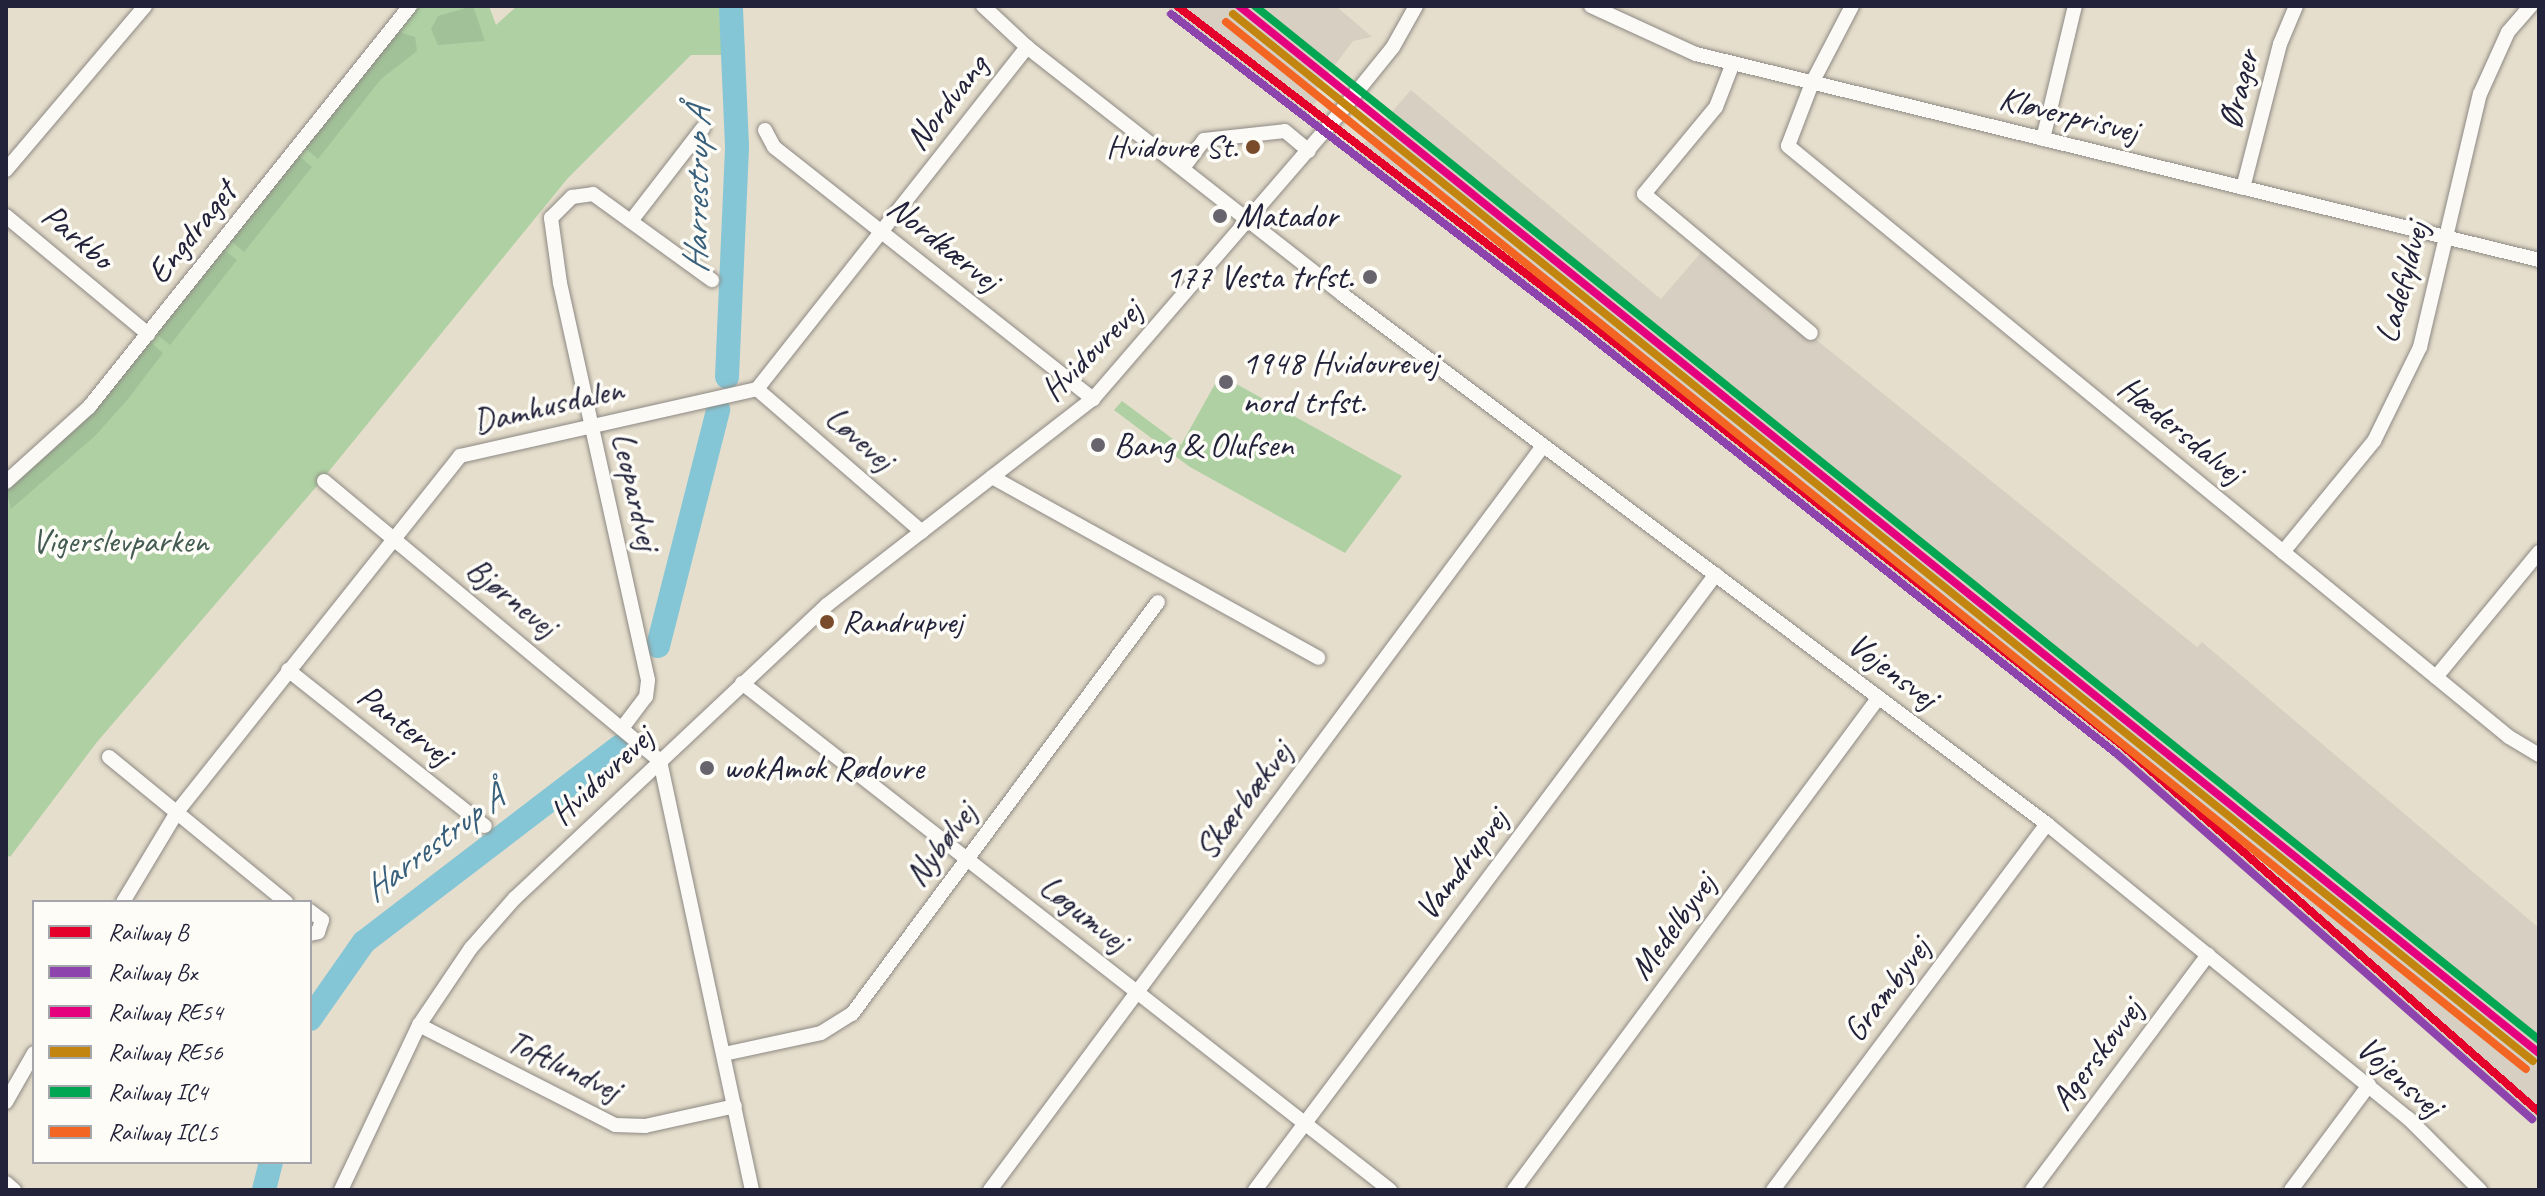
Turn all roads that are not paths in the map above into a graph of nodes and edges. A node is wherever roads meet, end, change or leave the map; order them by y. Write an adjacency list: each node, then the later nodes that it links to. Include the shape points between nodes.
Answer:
1 (145, 6): 20 (street)
2 (410, 6): 30 (street, Engdraget)
3 (983, 6): 12 (street, Vojensvej)
4 (1416, 6): 11 (street, Hvidovrevej)
5 (1427, 6): 11 (street, Hvidovrevej)
6 (1591, 6): 13 (street, Kløverprisvej, via 1677,47)
7 (1852, 6): 14 (street)
8 (2075, 6): 17 (street)
9 (2296, 6): 21 (street, Ørager, via 2280,44)
10 (2531, 6): 26 (street, Ladefyldvej, via 2508,32 2480,94)
11 (1404, 30): 18 (street, Hvidovrevej)
12 (1027, 47): 19 (street, Vojensvej); 25 (street, Nordvang)
13 (1733, 63): 14 (street, Kløverprisvej); 29 (street, via 1716,107 1644,194)
14 (1812, 83): 17 (street, Kløverprisvej); 40 (street, Hædersdalvej, via 1788,146)
15 (703, 128): 23 (street)
16 (765, 130): 25 (street, Nordkærvej, via 774,147)
17 (2043, 139): 21 (street, Kløverprisvej)
18 (1309, 151): 19 (street, via 1285,131 1204,140); 24 (street, Hvidovrevej)
19 (1183, 168): 24 (street, Vojensvej)
20 (6, 170)
21 (2243, 188): 26 (street, Kløverprisvej)
22 (6, 216): 30 (street, Parkbo)
23 (631, 221): 28 (street, Leopardvej); 33 (street, Leopardvej, via 587,192 565,201 551,218)
24 (1250, 221): 32 (street, Hvidovrevej); 34 (street, Vojensvej)
25 (882, 232): 31 (street); 32 (street, Nordkærvej)
26 (2444, 236): 27 (street, Kløverprisvej); 40 (street, Ladefyldvej, via 2420,347 2374,441)
27 (2539, 260)
28 (712, 280)
29 (1811, 333)
30 (148, 334): 37 (street, Engdraget, via 89,407)
31 (757, 389): 33 (street, Damhusdalen); 38 (street, Løvevej)
32 (1093, 399): 35 (street, Hvidovrevej)
33 (591, 427): 39 (street, Damhusdalen, via 460,456); 49 (street, Leopardvej, via 649,688)
34 (1543, 446): 42 (street, Vojensvej); 62 (street, Skærbækvej)
35 (992, 477): 38 (street, Hvidovrevej); 44 (street)
36 (324, 481): 39 (street, Bjørnevej)
37 (6, 482)
38 (922, 532): 47 (street, Hvidovrevej, via 827,605)
39 (393, 539): 45 (street, Damhusdalen); 49 (street, Bjørnevej)
40 (2283, 552): 46 (street, Hædersdalvej)
41 (2539, 552): 46 (street)
42 (1716, 574): 48 (street, Vojensvej); 69 (street, Vamdrupvej)
43 (1158, 602): 56 (street, Nybølvej)
44 (1318, 658)
45 (288, 670): 53 (street, Damhusdalen); 55 (street, Pantervej)
46 (2436, 677): 50 (street, Hædersdalvej)
47 (742, 683): 52 (street, Hvidovrevej); 56 (street, Løgumvej)
48 (1879, 697): 54 (street, Vojensvej); 77 (street, Medelbyvej)
49 (623, 727): 52 (street, Bjørnevej)
50 (2539, 755)
51 (109, 757): 53 (street)
52 (660, 761): 63 (street, Hvidovrevej, via 515,898 471,948); 64 (street)
53 (177, 812): 57 (street, Damhusdalen); 58 (street)
54 (2047, 824): 61 (street, Vojensvej); 78 (street, Grambyvej)
55 (485, 826)
56 (966, 860): 62 (street, Løgumvej); 64 (street, Nybølvej, via 836,1028)
57 (124, 900)
58 (284, 900)
59 (312, 912): 60 (street, via 322,920)
60 (312, 934)
61 (2208, 955): 66 (street, Vojensvej); 79 (street, Agerskovvej)
62 (1138, 992): 69 (street, Løgumvej); 74 (street, Skærbækvej)
63 (419, 1025): 68 (street, Toftlundvej, via 615,1125 645,1126); 72 (street, Hvidovrevej)
64 (724, 1054): 68 (street)
65 (32, 1056): 67 (street)
66 (2369, 1085): 80 (street); 81 (street, Vojensvej)
67 (6, 1102)
68 (735, 1106): 73 (street)
69 (1305, 1123): 75 (street, Vamdrupvej); 76 (street, Løgumvej)
70 (6, 1183): 71 (street)
71 (14, 1190)
72 (341, 1190)
73 (752, 1190)
74 (990, 1190)
75 (1255, 1190)
76 (1390, 1190)
77 (1514, 1190)
78 (1773, 1190)
79 (2032, 1190)
80 (2291, 1190)
81 (2480, 1190)

